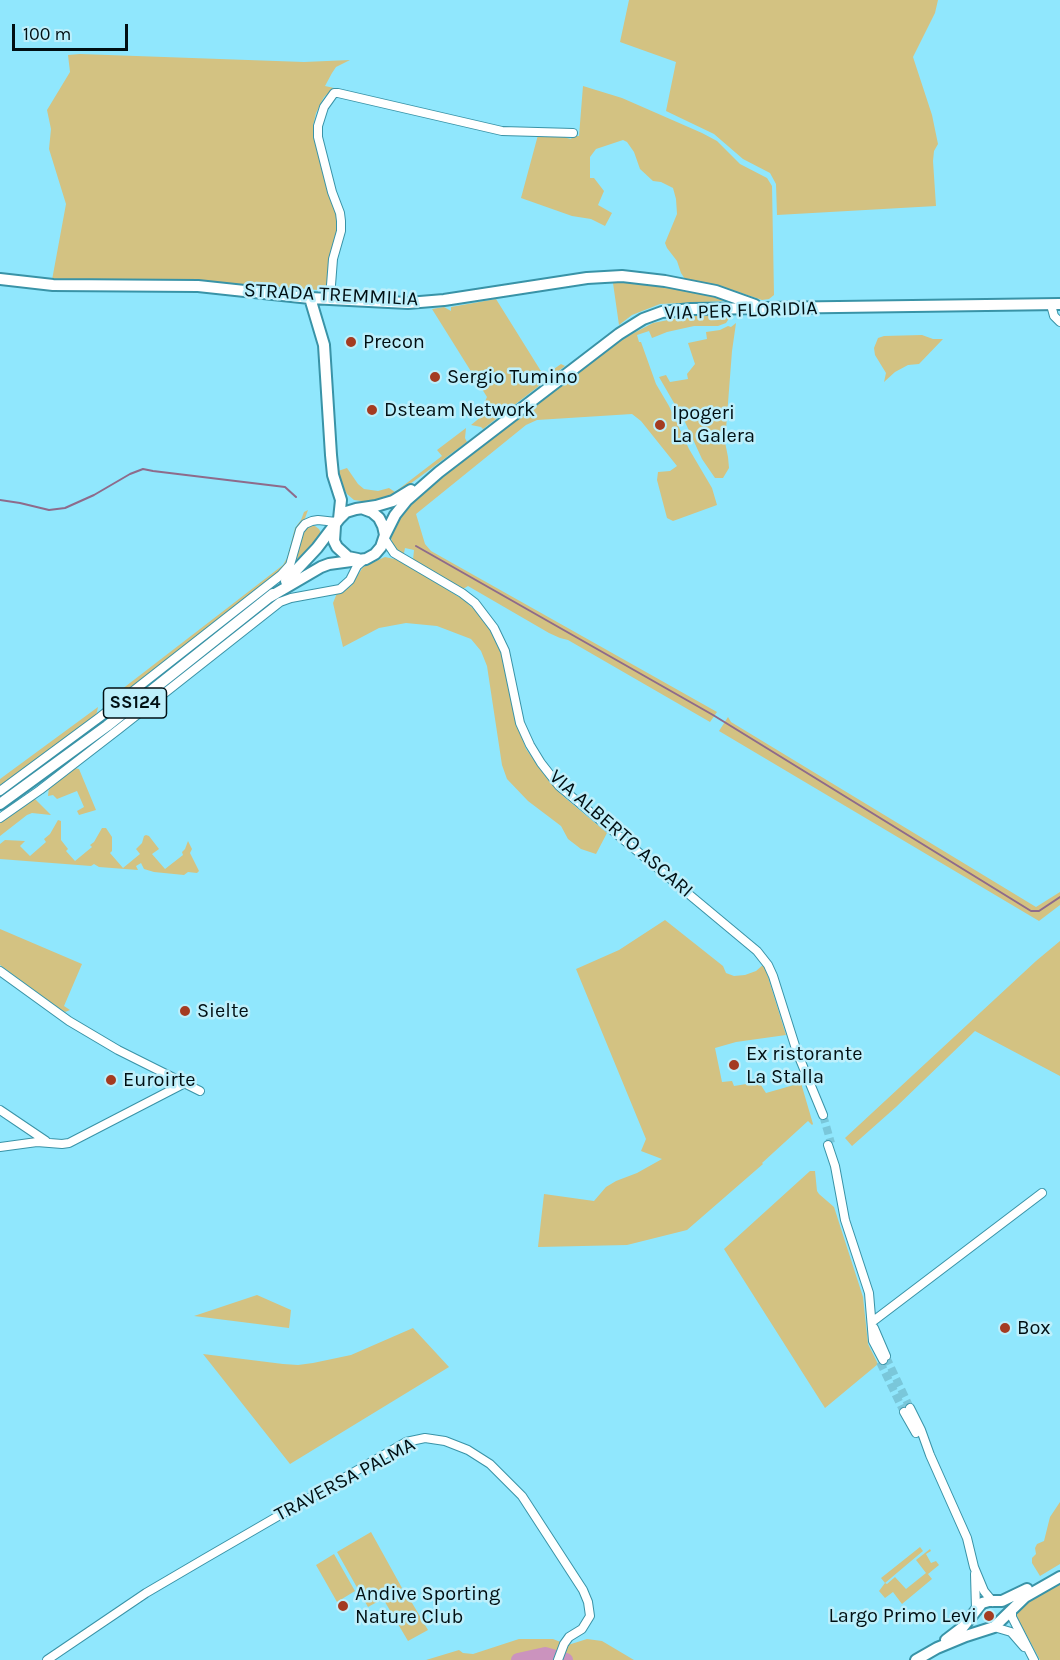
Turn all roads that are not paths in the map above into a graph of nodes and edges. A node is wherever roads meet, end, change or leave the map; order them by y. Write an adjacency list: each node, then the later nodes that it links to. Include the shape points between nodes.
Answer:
1 (573, 133): 4 (street, via 502,131 334,93 318,126 341,221)
2 (0, 279): 3 (main road, STRADA TREMMILIA, via 53,285 198,286)
3 (310, 298): 4 (main road, STRADA TREMMILIA); 9 (main road, via 324,345 331,455)
4 (330, 298): 6 (main road, STRADA TREMMILIA, via 408,303 622,276 716,291)
5 (1055, 305): 6 (main road, VIA PER FLORIDIA); 7 (street, via 1054,316)
6 (764, 308): 8 (main road, VIA PER FLORIDIA, via 677,309 643,319)
7 (1060, 322)
8 (439, 472): 10 (main road, via 393,501); 12 (main road, via 402,507)
9 (338, 490): 10 (main road); 11 (main road, via 341,500)
10 (359, 509): 11 (main road, via 346,512); 12 (main road, via 379,518)
11 (337, 522): 14 (main road, via 334,540); 17 (main road, via 308,559); 18 (street, via 318,520 305,524 291,565 281,575)
12 (384, 536): 13 (street); 15 (main road, via 381,547)
13 (394, 553): 15 (street); 25 (street, VIA ALBERTO ASCARI, via 468,598 482,611 505,651 520,723 541,763 559,786 758,951 773,976)
14 (344, 558): 15 (main road); 16 (street); 17 (main road, via 313,570)
15 (367, 558): 16 (street, via 357,566)
16 (350, 580): 20 (street, via 340,589 280,602)
17 (268, 598): 19 (main road, SS124, via 107,726)
18 (0, 791)
19 (0, 804)
20 (0, 818)
21 (0, 971): 22 (street, via 69,1021)
22 (185, 1083): 23 (street); 26 (street, via 69,1143)
23 (200, 1091)
24 (0, 1110): 26 (street)
25 (821, 1116)
26 (47, 1142): 28 (street)
27 (830, 1144): 30 (street, via 841,1177 845,1220 869,1293)
28 (0, 1147)
29 (1042, 1193): 30 (street)
30 (872, 1322): 31 (street)
31 (885, 1359)
32 (908, 1409): 33 (street, via 967,1538)
33 (974, 1567): 36 (street); 37 (street, via 984,1592)
34 (1060, 1570): 37 (main road, via 1010,1598)
35 (1060, 1577): 37 (main road)
36 (976, 1610): 37 (main road, via 981,1603); 37 (main road, via 975,1618 983,1627); 38 (main road, via 963,1627)
37 (1001, 1614): 38 (main road, via 966,1636); 39 (street); 39 (street, via 1025,1640)
38 (937, 1648): 42 (main road)
39 (1032, 1656)
40 (47, 1660): 41 (street, TRAVERSA PALMA, via 146,1593 406,1442 425,1437 468,1449 490,1464 522,1496 583,1590 590,1616 564,1644)
41 (558, 1660)
42 (916, 1660)

